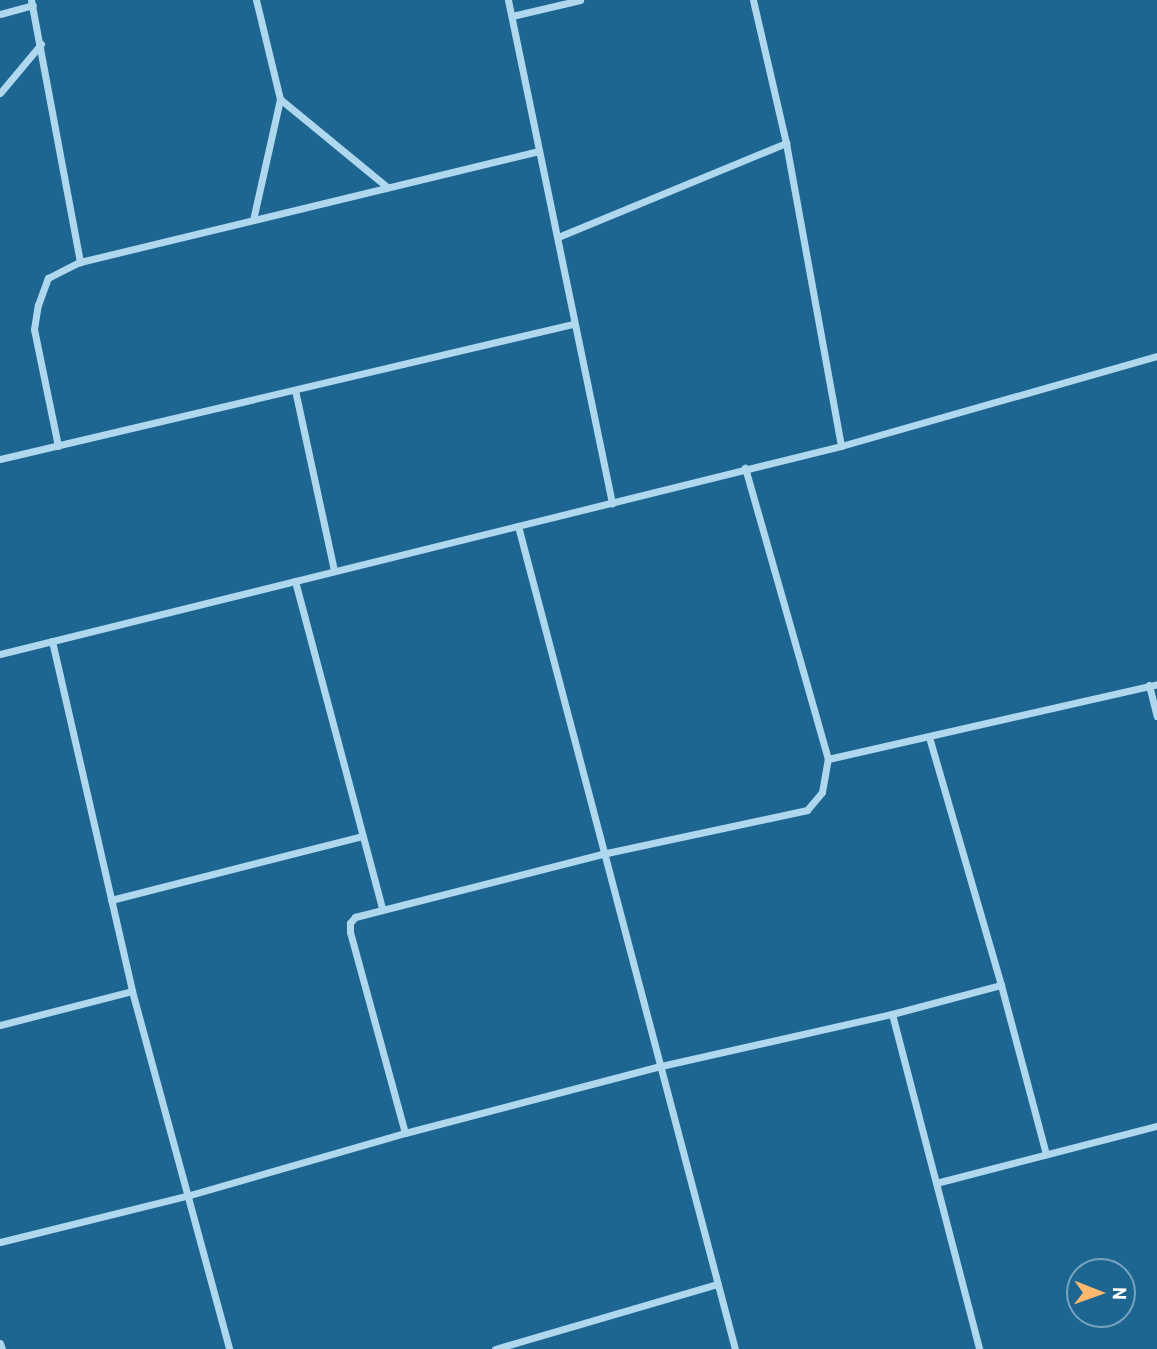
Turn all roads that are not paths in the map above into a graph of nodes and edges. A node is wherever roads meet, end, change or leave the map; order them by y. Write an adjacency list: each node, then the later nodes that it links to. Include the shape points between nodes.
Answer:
1 (256, 0): 10 (street)
2 (508, 0): 7 (street)
3 (580, 0): 7 (street)
4 (752, 0): 11 (street)
5 (32, 3): 6 (street); 8 (street)
6 (0, 14)
7 (512, 16): 12 (street)
8 (41, 44): 9 (street); 16 (street)
9 (0, 93)
10 (280, 99): 13 (street); 14 (street)
11 (786, 143): 15 (street); 21 (street)
12 (538, 151): 13 (street); 15 (street)
13 (387, 187): 14 (street)
14 (253, 220): 16 (street)
15 (558, 237): 17 (street)
16 (80, 262): 20 (street, via 48,278 34,329)
17 (573, 324): 19 (street); 24 (street)
18 (1157, 356): 21 (street)
19 (295, 390): 20 (street); 26 (street)
20 (58, 446): 22 (street)
21 (841, 446): 23 (street)
22 (0, 459)
23 (745, 468): 24 (street); 33 (street)
24 (612, 503): 25 (street)
25 (518, 526): 26 (street); 35 (street)
26 (334, 571): 27 (street)
27 (295, 581): 28 (street); 34 (street)
28 (52, 641): 29 (street); 36 (street)
29 (0, 654)
30 (1153, 684): 31 (street); 32 (street)
31 (1157, 716)
32 (929, 737): 33 (street); 38 (street)
33 (828, 759): 35 (street, via 822,792 807,810)
34 (362, 836): 36 (street); 37 (street)
35 (602, 854): 37 (street); 42 (street)
36 (111, 900): 39 (street)
37 (382, 909): 44 (street, via 355,917 350,932)
38 (1001, 985): 40 (street); 45 (street)
39 (132, 991): 41 (street); 47 (street)
40 (892, 1014): 42 (street); 46 (street)
41 (0, 1025)
42 (661, 1066): 44 (street); 49 (street)
43 (1157, 1126): 45 (street)
44 (405, 1133): 47 (street)
45 (1046, 1154): 46 (street)
46 (936, 1183): 55 (street)
47 (190, 1195): 48 (street); 52 (street)
48 (0, 1242)
49 (718, 1284): 53 (street); 54 (street)
50 (0, 1343): 51 (street)
51 (2, 1349)
52 (229, 1349)
53 (495, 1349)
54 (735, 1349)
55 (979, 1349)

